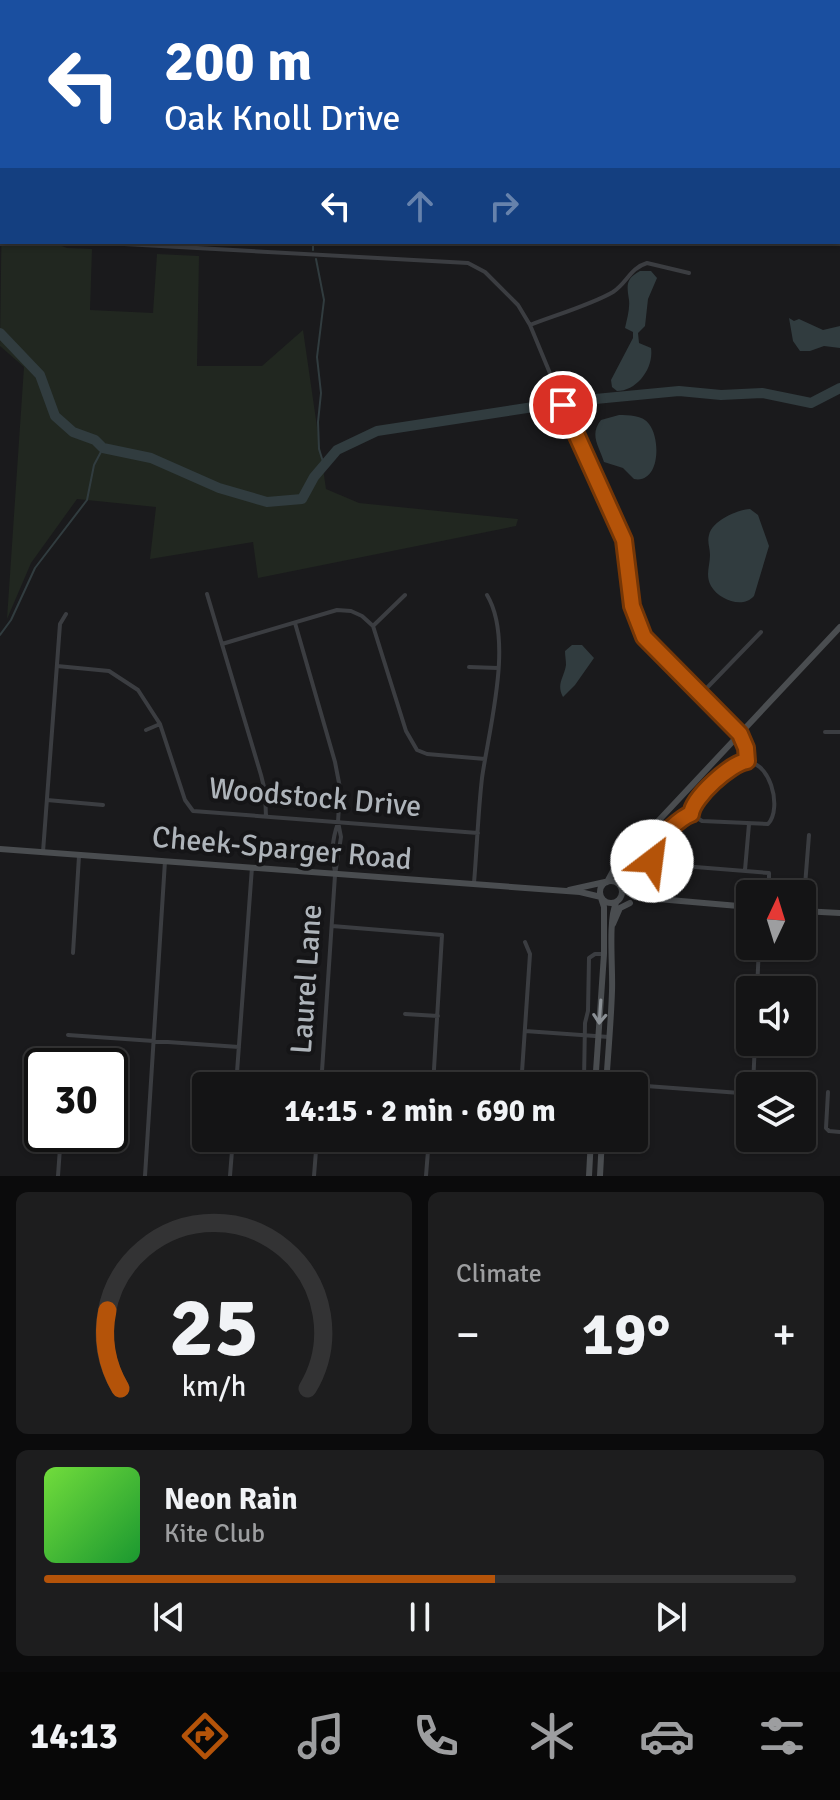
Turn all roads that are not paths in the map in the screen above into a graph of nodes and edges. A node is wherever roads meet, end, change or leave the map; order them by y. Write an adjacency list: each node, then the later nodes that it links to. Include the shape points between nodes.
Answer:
1 (123, 244): 3 (street)
2 (210, 244): 3 (street)
3 (209, 249): 5 (street, via 472,264 518,305)
4 (689, 273): 5 (street, via 647,263 632,269 613,291)
5 (530, 325): 18 (street, via 624,540 639,627)
6 (207, 594): 14 (street)
7 (405, 595): 11 (street)
8 (487, 595): 17 (street, via 496,622)
9 (66, 614): 15 (street, via 60,624)
10 (295, 623): 11 (street, via 346,610); 14 (street); 30 (street, Laurel Lane, via 335,762)
11 (373, 626): 24 (street, via 406,731 417,750)
12 (840, 627): 23 (main road)
13 (761, 632): 18 (street)
14 (222, 644): 29 (street, via 261,775)
15 (57, 666): 19 (street, Woodstock Drive, via 119,675 138,690); 26 (street)
16 (469, 667): 17 (street)
17 (498, 668): 24 (street)
18 (700, 695): 23 (street)
19 (160, 724): 20 (street); 29 (street, Woodstock Drive, via 193,811)
20 (146, 730)
21 (825, 732): 22 (street)
22 (840, 732)
23 (740, 734): 25 (street); 35 (main road)
24 (485, 759): 32 (street)
25 (747, 761): 28 (street, via 737,763 697,799); 31 (street, via 764,773 773,798 771,822)
26 (47, 800): 27 (street); 36 (street)
27 (103, 805)
28 (691, 814): 31 (street, via 702,821); 40 (street, via 652,848 652,861)
29 (266, 817): 30 (street, Woodstock Drive)
30 (338, 822): 32 (street, Woodstock Drive); 41 (street, Laurel Lane)
31 (749, 824): 40 (street)
32 (478, 833): 45 (street)
33 (809, 835): 43 (street)
34 (0, 849): 36 (main road, Cheek-Sparger Road)
35 (631, 850): 44 (main road); 46 (main road, via 621,870)
36 (43, 852): 37 (main road, Cheek-Sparger Road)
37 (79, 854): 38 (main road, Cheek-Sparger Road); 58 (street)
38 (165, 861): 39 (main road, Cheek-Sparger Road); 67 (street)
39 (252, 867): 41 (main road, Cheek-Sparger Road); 68 (street)
40 (745, 871): 42 (street, via 770,874)
41 (335, 875): 45 (main road, Cheek-Sparger Road); 55 (street, Laurel Lane)
42 (770, 880)
43 (805, 880)
44 (606, 882): 46 (main road); 47 (main road, Cheek-Sparger Road); 48 (main road)
45 (474, 886): 47 (main road, Cheek-Sparger Road)
46 (622, 887): 49 (main road, via 630,895); 50 (main road)
47 (561, 892): 48 (main road, Cheek-Sparger Road)
48 (601, 898): 50 (main road); 59 (main road)
49 (657, 900): 51 (main road); 52 (main road)
50 (616, 903): 51 (main road); 56 (main road, via 610,916)
51 (630, 903): 56 (main road, via 616,914)
52 (736, 906)
53 (816, 912): 54 (main road)
54 (840, 913)
55 (332, 926): 61 (street, via 442,935); 70 (street, Laurel Lane)
56 (613, 936): 66 (main road)
57 (525, 942): 62 (street, via 530,954)
58 (73, 953)
59 (604, 954): 64 (street, via 589,958); 65 (main road, one-way to 65)
60 (405, 1014): 61 (street)
61 (438, 1016): 71 (street)
62 (525, 1031): 64 (street); 72 (street)
63 (68, 1035): 67 (street)
64 (584, 1035): 65 (street); 73 (street)
65 (599, 1036): 66 (street); 74 (main road)
66 (609, 1037): 75 (main road)
67 (154, 1041): 68 (street); 87 (street)
68 (239, 1047): 69 (street)
69 (237, 1072)
70 (322, 1072)
71 (434, 1072)
72 (522, 1072)
73 (584, 1072)
74 (596, 1072)
75 (607, 1072)
76 (648, 1087): 78 (street)
77 (828, 1092): 79 (street, via 826,1128)
78 (736, 1093)
79 (840, 1132)
80 (60, 1152): 86 (street)
81 (232, 1152): 88 (street)
82 (316, 1152): 89 (street)
83 (428, 1152): 90 (street)
84 (591, 1152): 91 (main road)
85 (601, 1152): 92 (main road)
86 (58, 1176)
87 (145, 1176)
88 (230, 1176)
89 (314, 1176)
90 (426, 1176)
91 (589, 1176)
92 (600, 1176)

